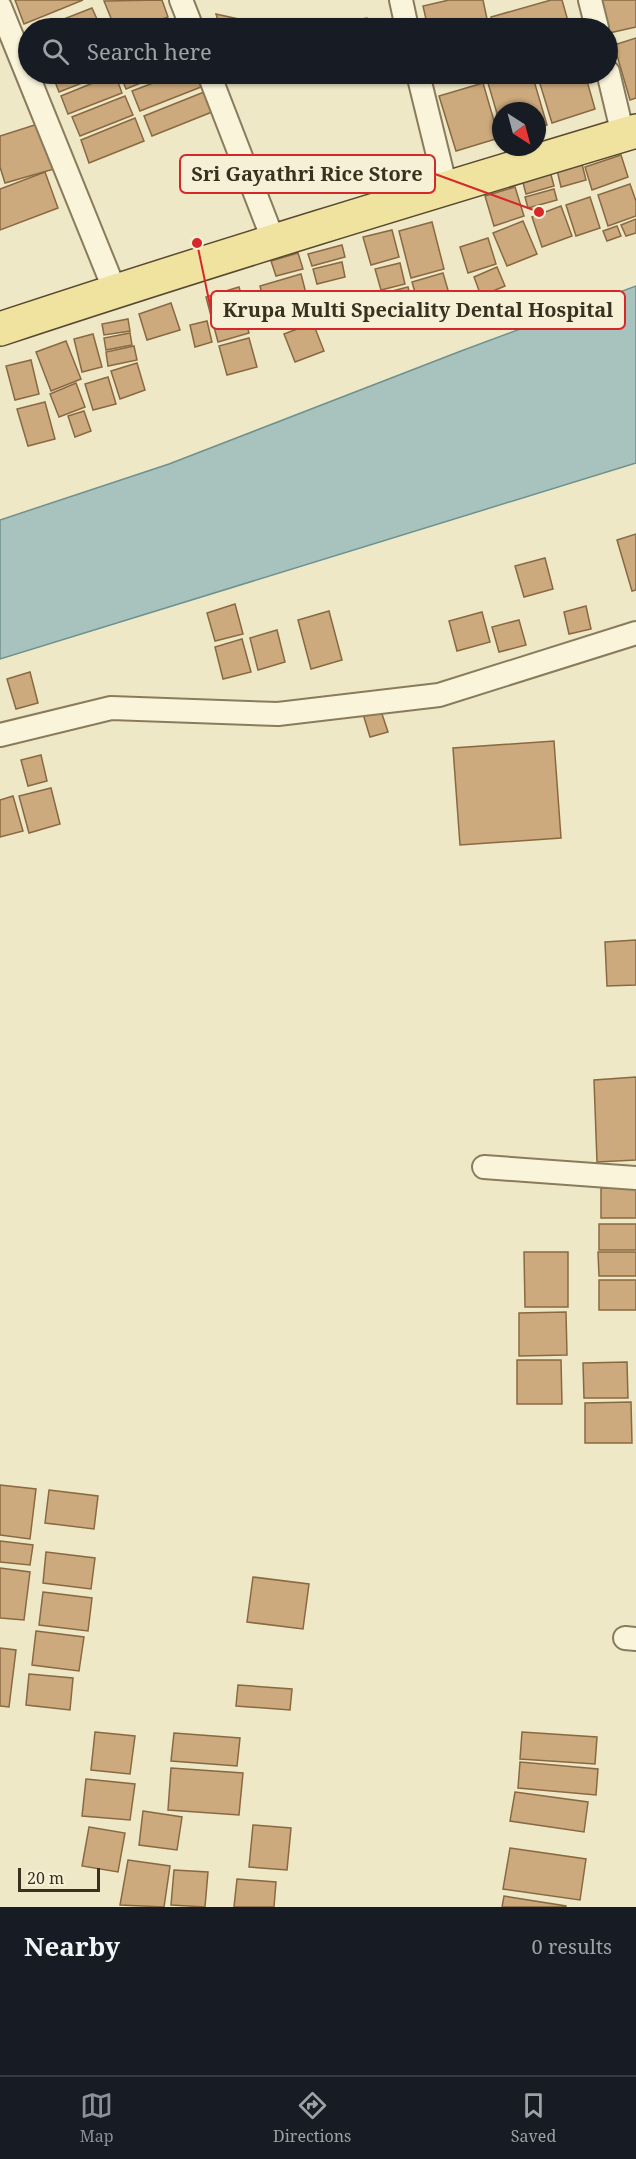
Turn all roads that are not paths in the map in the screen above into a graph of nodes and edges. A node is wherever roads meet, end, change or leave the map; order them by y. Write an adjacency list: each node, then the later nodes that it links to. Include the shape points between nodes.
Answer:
1 (181, 0): 5 (street)
2 (401, 0): 6 (street)
3 (590, 0): 7 (street)
4 (0, 7): 8 (street)
5 (188, 18)
6 (406, 18)
7 (594, 18)
8 (18, 51)
9 (31, 84): 16 (street)
10 (213, 84): 15 (street)
11 (420, 84): 14 (street)
12 (612, 84): 13 (street)
13 (629, 133): 14 (main road)
14 (446, 188): 15 (main road)
15 (274, 242): 16 (main road)
16 (115, 291): 17 (main road)
17 (0, 329)
18 (636, 633): 19 (street, via 439,695 278,714 111,708)
19 (0, 735)
20 (484, 1167): 21 (street)
21 (636, 1178)

